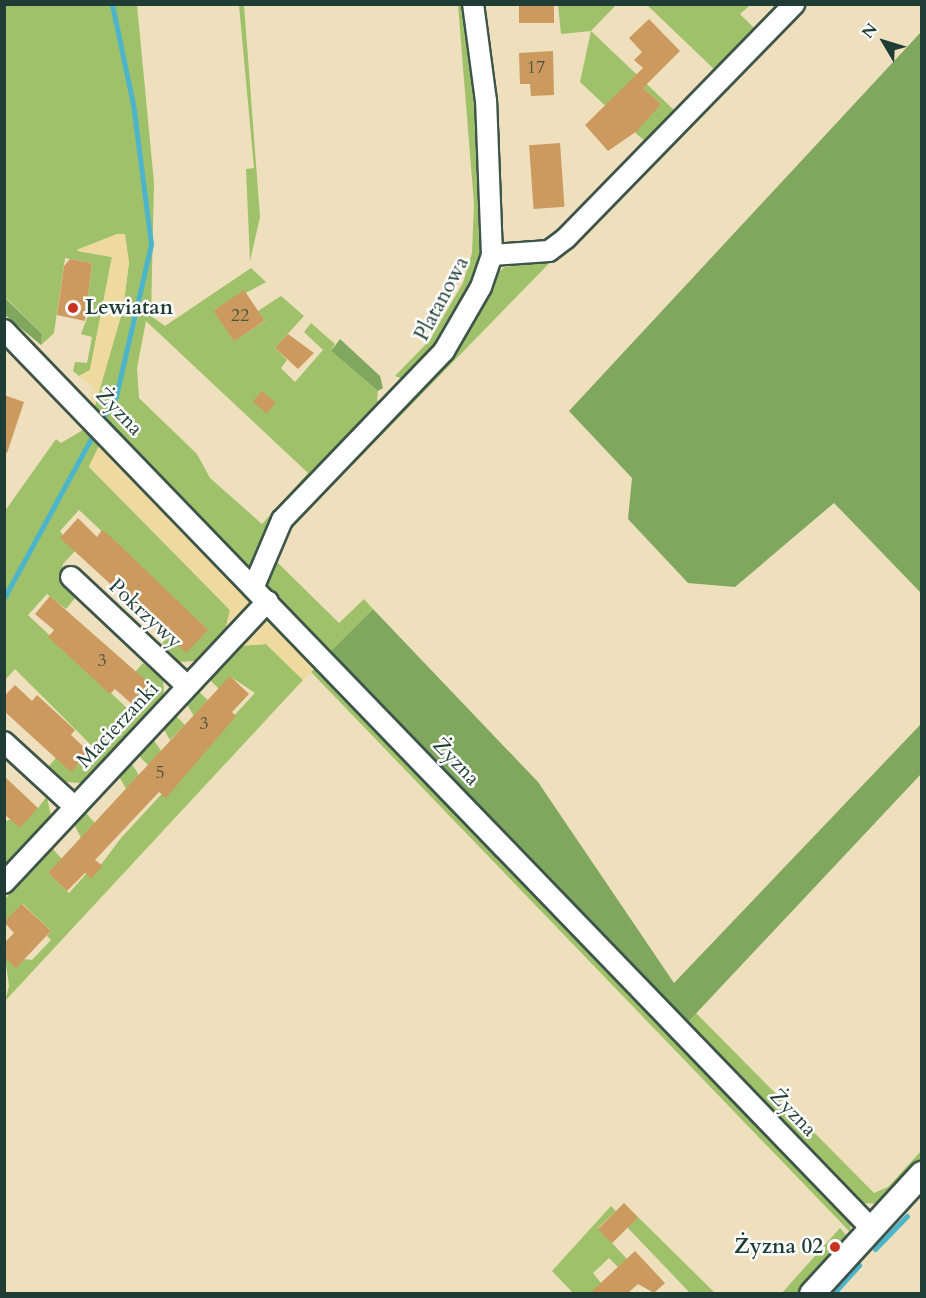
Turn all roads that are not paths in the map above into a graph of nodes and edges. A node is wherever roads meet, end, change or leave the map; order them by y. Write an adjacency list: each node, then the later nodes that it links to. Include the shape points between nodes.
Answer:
1 (473, 4): 3 (street, Platanowa, via 486,101)
2 (794, 4): 3 (street, via 566,238 549,251)
3 (492, 255): 6 (street, Platanowa, via 481,287 444,351 282,520)
4 (4, 330): 6 (street, Żyzna)
5 (71, 576): 8 (street, Pokrzywy)
6 (254, 585): 7 (street, Żyzna)
7 (268, 601): 8 (street, Macierzanki); 13 (street, Żyzna)
8 (187, 687): 10 (street, Macierzanki)
9 (4, 742): 10 (street)
10 (75, 807): 11 (street, Macierzanki)
11 (4, 883)
12 (921, 1174): 13 (street)
13 (872, 1229): 14 (street)
14 (812, 1293)

